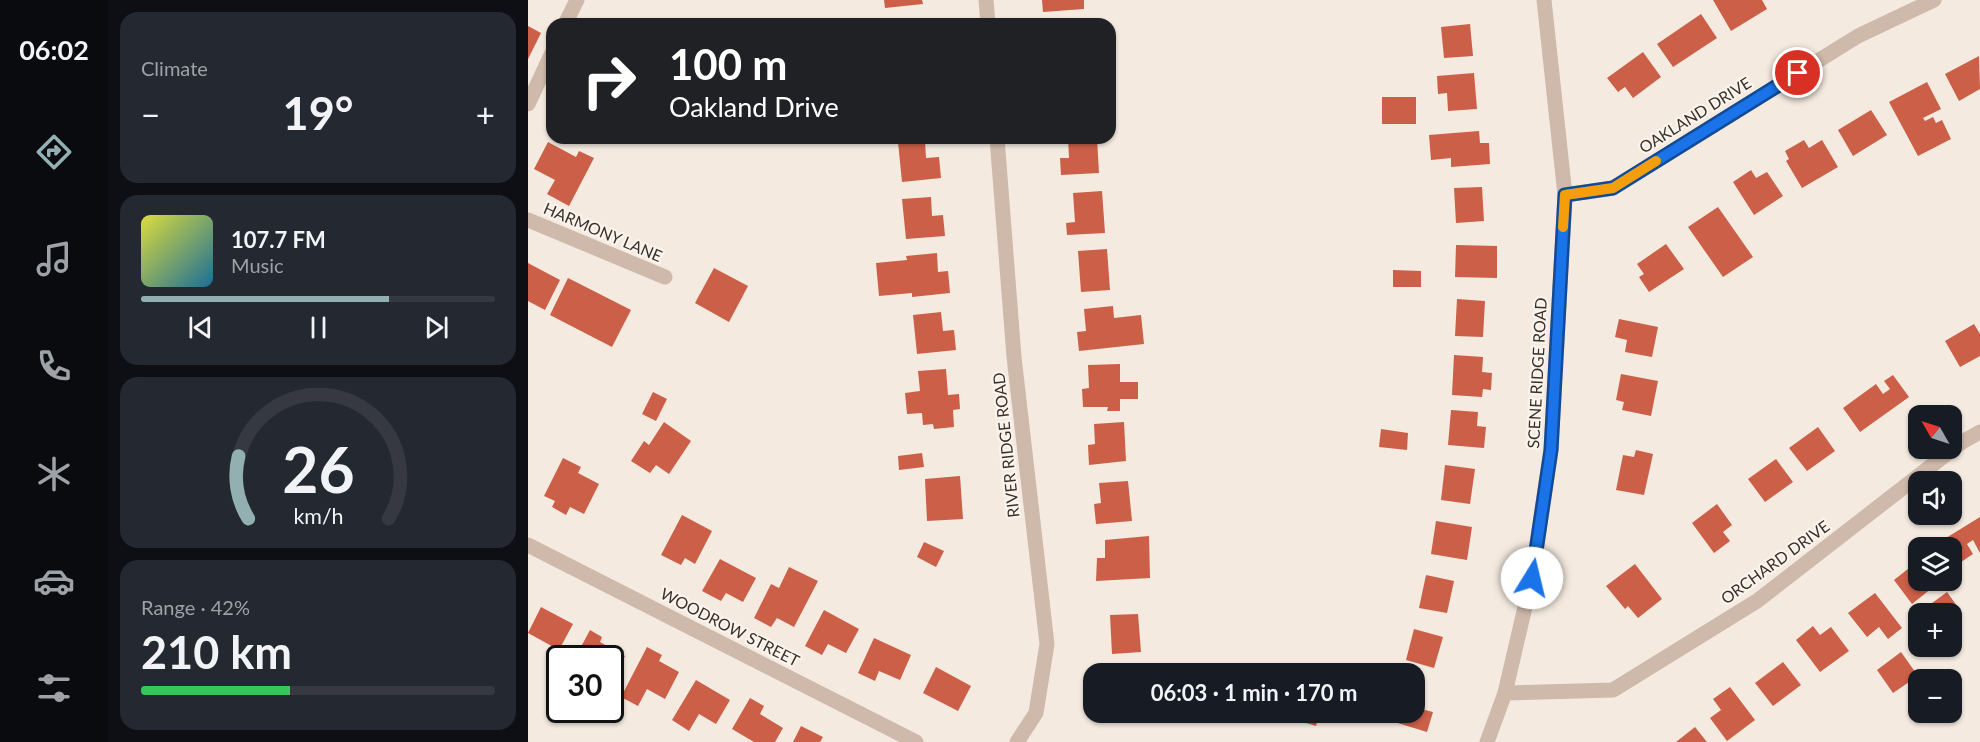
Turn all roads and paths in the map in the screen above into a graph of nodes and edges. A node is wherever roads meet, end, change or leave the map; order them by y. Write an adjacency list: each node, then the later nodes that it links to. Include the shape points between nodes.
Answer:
1 (577, 0): 5 (street)
2 (986, 0): 6 (street)
3 (1544, 0): 10 (street, SCENE RIDGE ROAD)
4 (1934, 0): 10 (street, OAKLAND DRIVE, via 1858,36 1613,188)
5 (569, 18)
6 (988, 18)
7 (546, 66): 8 (street)
8 (528, 104)
9 (997, 144): 17 (street, RIVER RIDGE ROAD, via 1014,357 1047,645 1036,713)
10 (1565, 195): 15 (street, SCENE RIDGE ROAD, via 1551,450 1532,578)
11 (528, 220): 12 (street, HARMONY LANE)
12 (665, 277)
13 (1980, 432): 15 (street, ORCHARD DRIVE, via 1757,601 1613,690)
14 (528, 545): 16 (street, WOODROW STREET)
15 (1505, 693): 18 (street, SCENE RIDGE ROAD)
16 (916, 742)
17 (1017, 742)
18 (1487, 742)

